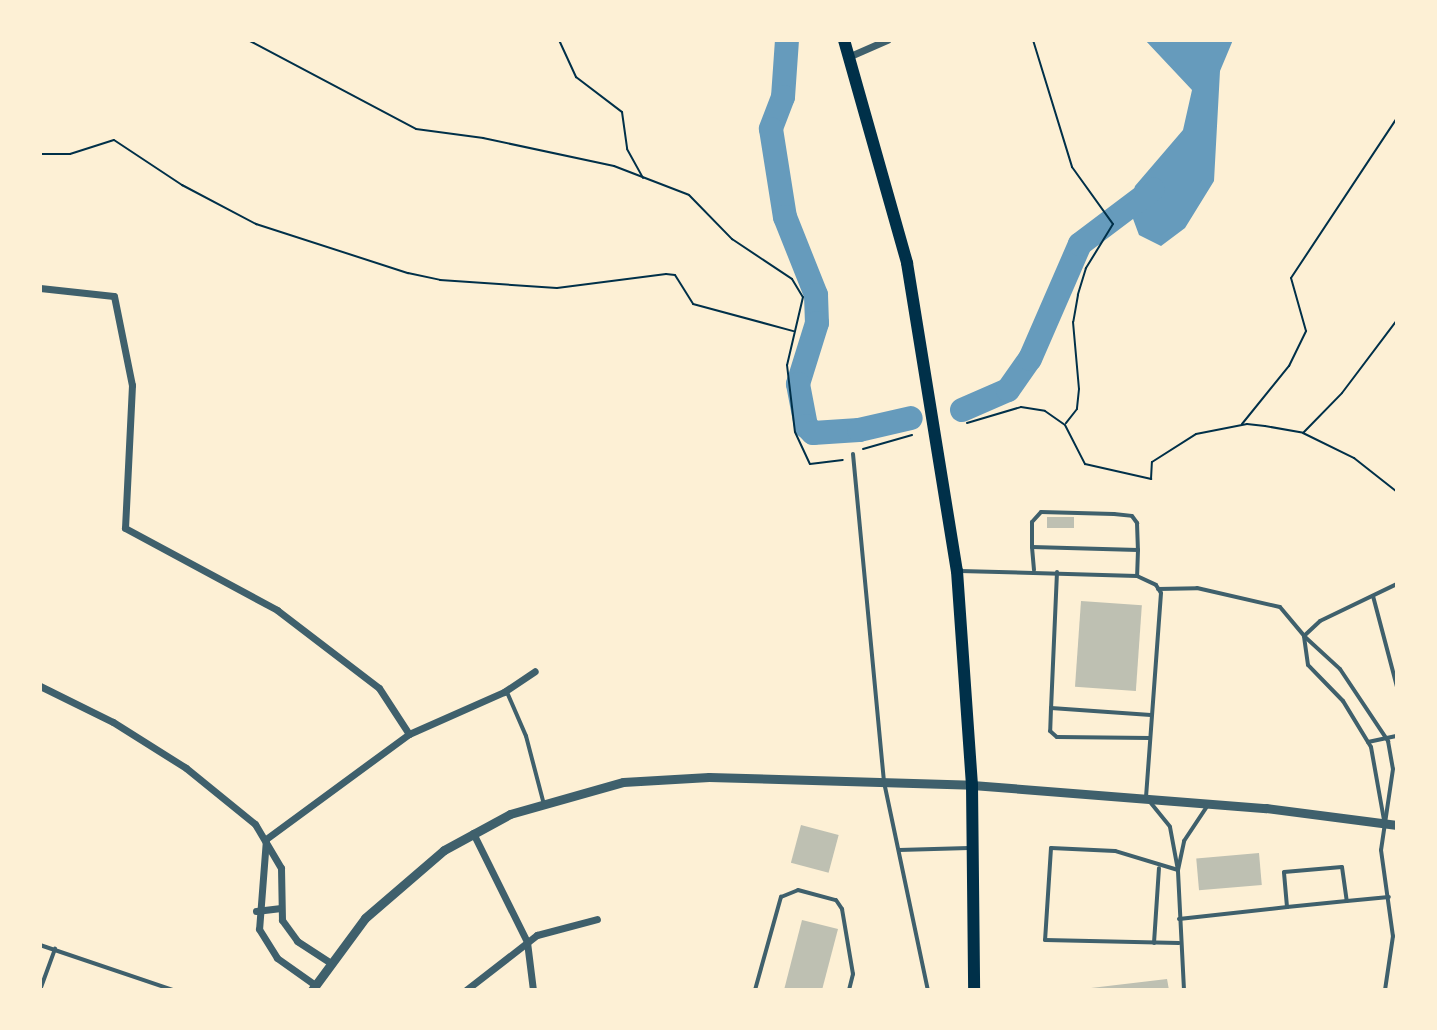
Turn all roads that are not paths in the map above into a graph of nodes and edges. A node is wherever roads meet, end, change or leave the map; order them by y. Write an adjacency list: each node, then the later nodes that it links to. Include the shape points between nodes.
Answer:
1 (844, 40): 3 (main road)
2 (887, 40): 3 (street)
3 (848, 57): 8 (main road, via 907,263)
4 (40, 288): 22 (street, via 114,296 132,385 125,528 277,610 379,688)
5 (853, 454): 27 (lane)
6 (1032, 547): 7 (lane); 7 (lane, via 1032,522 1041,512 1114,514 1132,516 1137,523); 9 (lane)
7 (1138, 550): 11 (lane)
8 (957, 571): 9 (lane); 28 (main road)
9 (1034, 571): 10 (lane)
10 (1057, 572): 11 (lane); 20 (lane)
11 (1137, 576): 13 (lane)
12 (1397, 584): 14 (lane)
13 (1158, 589): 15 (lane, via 1197,588 1280,607); 21 (lane)
14 (1373, 595): 15 (lane, via 1320,621); 18 (lane)
15 (1304, 636): 24 (lane, via 1340,669); 26 (lane, via 1308,665 1343,701)
16 (535, 671): 19 (street)
17 (40, 686): 35 (street, via 113,722 186,768 241,810)
18 (1397, 687)
19 (506, 690): 22 (street); 30 (lane, via 526,736)
20 (1051, 708): 21 (lane); 25 (lane, via 1050,731 1057,737)
21 (1151, 715): 25 (lane)
22 (409, 734): 35 (street)
23 (1397, 736): 24 (lane)
24 (1385, 737): 26 (lane); 32 (lane, via 1393,769)
25 (1150, 738): 29 (lane)
26 (1368, 742): 32 (lane)
27 (884, 782): 28 (street); 30 (street, via 665,777); 37 (lane)
28 (972, 785): 29 (street); 36 (main road)
29 (1146, 797): 31 (street); 39 (lane, via 1170,827)
30 (543, 801): 34 (street)
31 (1210, 803): 32 (street); 39 (lane, via 1184,841)
32 (1384, 823): 33 (street); 40 (lane, via 1381,850)
33 (1397, 825)
34 (473, 833): 47 (street); 52 (street, via 387,895)
35 (266, 839): 43 (street, via 281,868); 44 (street)
36 (972, 848): 37 (lane); 61 (main road)
37 (899, 850): 60 (lane)
38 (1159, 868): 39 (lane); 48 (lane); 48 (lane, via 1149,858 1115,851 1051,848 1045,940)
39 (1178, 870): 46 (lane)
40 (1389, 897): 41 (lane); 63 (lane, via 1393,936)
41 (1347, 901): 42 (lane); 42 (lane, via 1342,867 1284,872)
42 (1287, 907): 46 (lane)
43 (279, 908): 44 (street); 52 (street, via 297,941)
44 (256, 911): 53 (street, via 267,946)
45 (597, 919): 47 (street, via 551,929)
46 (1179, 919): 49 (lane)
47 (527, 942): 56 (street); 57 (street)
48 (1154, 943): 49 (lane)
49 (1179, 943): 62 (lane)
50 (40, 945): 51 (lane)
51 (55, 949): 54 (lane); 55 (lane)
52 (329, 962): 53 (street)
53 (313, 987)
54 (40, 990)
55 (173, 990)
56 (466, 990)
57 (533, 990)
58 (755, 990): 59 (lane, via 781,897 798,890 836,900 842,909 853,974)
59 (849, 990)
60 (928, 990)
61 (974, 990)
62 (1184, 990)
63 (1385, 990)

